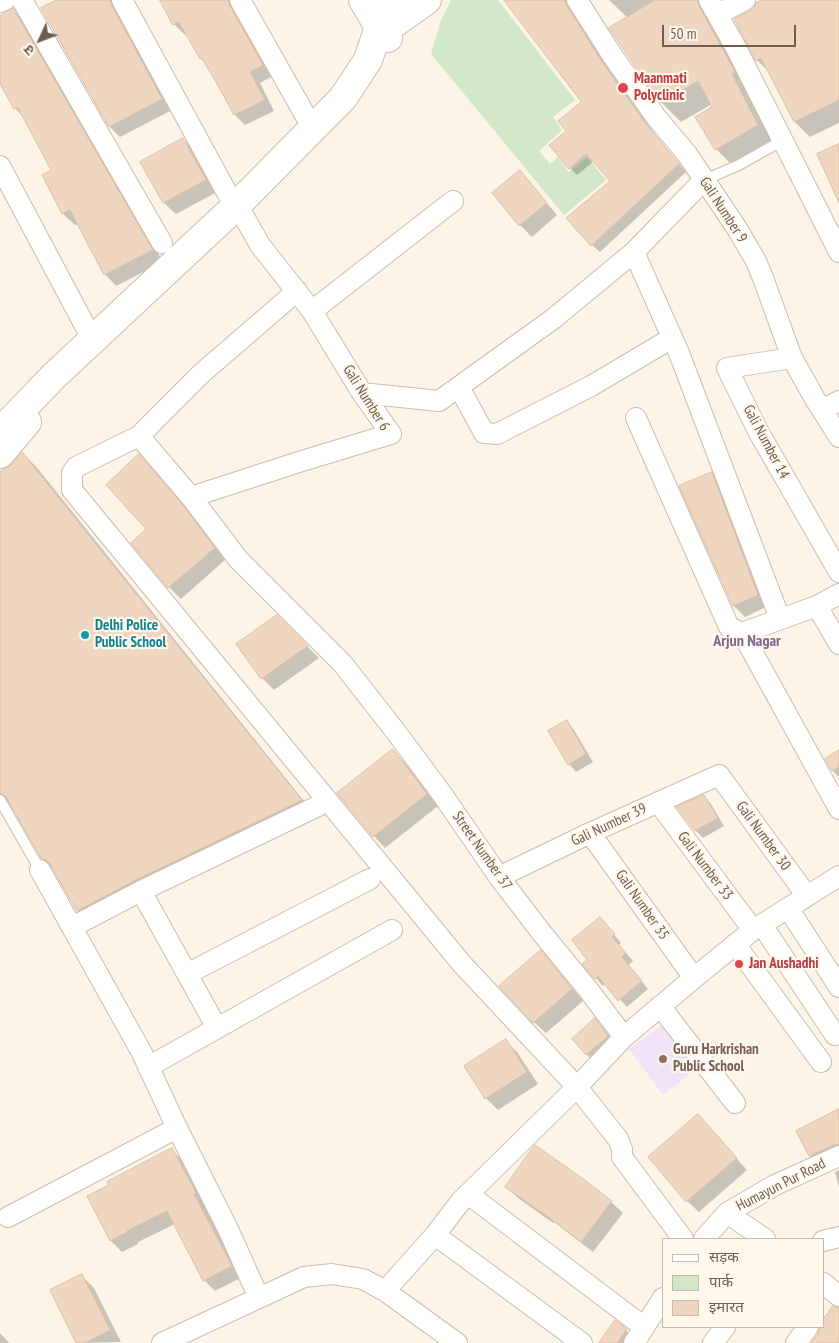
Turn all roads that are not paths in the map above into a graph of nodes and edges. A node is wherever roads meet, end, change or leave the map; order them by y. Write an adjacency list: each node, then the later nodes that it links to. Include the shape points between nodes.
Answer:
1 (5, 0): 8 (street)
2 (22, 0): 17 (street)
3 (122, 0): 16 (street, Gali Number 6, via 226,191)
4 (240, 0): 11 (street)
5 (427, 0): 10 (street)
6 (577, 0): 14 (street, Gali Number 9, via 612,55)
7 (745, 0): 9 (street)
8 (0, 2)
9 (714, 7): 12 (street)
10 (385, 14): 11 (street, via 368,60 343,98); 16 (street, via 380,66 354,107 312,150)
11 (313, 129): 16 (street)
12 (783, 140): 14 (lane); 18 (street)
13 (0, 166): 23 (street)
14 (704, 180): 19 (street); 24 (street, Gali Number 9, via 756,261)
15 (453, 201): 21 (street)
16 (240, 210): 20 (street, Gali Number 6, via 260,245); 23 (street); 31 (street)
17 (162, 243)
18 (839, 251)
19 (634, 252): 22 (street); 25 (street, via 553,319)
20 (297, 291): 21 (street, Gali Number 6); 29 (street, via 202,373)
21 (312, 311): 26 (street, Gali Number 6)
22 (672, 338): 25 (street, via 591,386 497,434 484,433); 36 (street)
23 (92, 339): 31 (street, via 48,382)
24 (792, 358): 27 (street, Gali Number 9); 33 (street, Gali Number 14, via 727,368 758,431)
25 (459, 387): 26 (street, via 439,401)
26 (362, 393): 32 (street, Gali Number 6, via 391,434)
27 (830, 405): 30 (street, Gali Number 9)
28 (636, 418): 37 (street, via 726,621 729,627)
29 (139, 436): 32 (street, Street Number 37); 65 (street, via 76,468 72,473 72,490 462,964)
30 (839, 437)
31 (0, 447)
32 (191, 497): 47 (street, Street Number 37, via 238,559 342,662 442,794)
33 (839, 572)
34 (839, 594): 35 (street)
35 (817, 606): 36 (street); 38 (street)
36 (780, 619): 37 (street)
37 (742, 633): 43 (street)
38 (839, 644)
39 (719, 775): 41 (street, Gali Number 39); 50 (street, Gali Number 30)
40 (0, 800): 45 (lane)
41 (658, 802): 44 (street, Gali Number 39); 53 (street, Gali Number 33)
42 (318, 806): 49 (street)
43 (839, 809)
44 (590, 833): 47 (street, Gali Number 39); 57 (street, Gali Number 35)
45 (40, 870): 52 (street)
46 (839, 876): 50 (street)
47 (499, 877): 62 (street, Street Number 37)
48 (370, 879): 56 (street)
49 (141, 892): 52 (street); 56 (street)
50 (807, 896): 51 (street)
51 (788, 908): 53 (street); 58 (street)
52 (72, 927): 64 (street)
53 (757, 928): 55 (street); 61 (street, Gali Number 33)
54 (392, 930): 60 (street)
55 (735, 944): 57 (street); 63 (street)
56 (187, 974): 60 (street)
57 (694, 978): 59 (street)
58 (839, 987)
59 (660, 1006): 62 (street); 66 (street)
60 (217, 1028): 64 (street)
61 (835, 1036)
62 (624, 1037): 65 (street)
63 (821, 1062)
64 (148, 1067): 67 (street)
65 (577, 1087): 69 (street); 74 (street, via 618,1139 622,1157)
66 (735, 1102)
67 (177, 1128): 71 (street); 81 (street)
68 (839, 1156): 70 (street, Humayun Pur Road, via 775,1185)
69 (468, 1194): 72 (street); 85 (street)
70 (727, 1212): 75 (street, Humayun Pur Road); 76 (street)
71 (8, 1217)
72 (435, 1235): 79 (street); 88 (street)
73 (839, 1237): 77 (street)
74 (682, 1238)
75 (705, 1238)
76 (765, 1238)
77 (824, 1241)
78 (824, 1284): 80 (street)
79 (385, 1291): 81 (street, via 363,1279 332,1274 304,1276); 87 (street)
80 (839, 1296)
81 (259, 1298): 86 (street)
82 (662, 1300): 85 (street)
83 (724, 1328): 89 (street)
84 (807, 1328): 90 (street)
85 (639, 1335)
86 (162, 1343)
87 (457, 1343)
88 (582, 1343)
89 (713, 1343)
90 (796, 1343)

